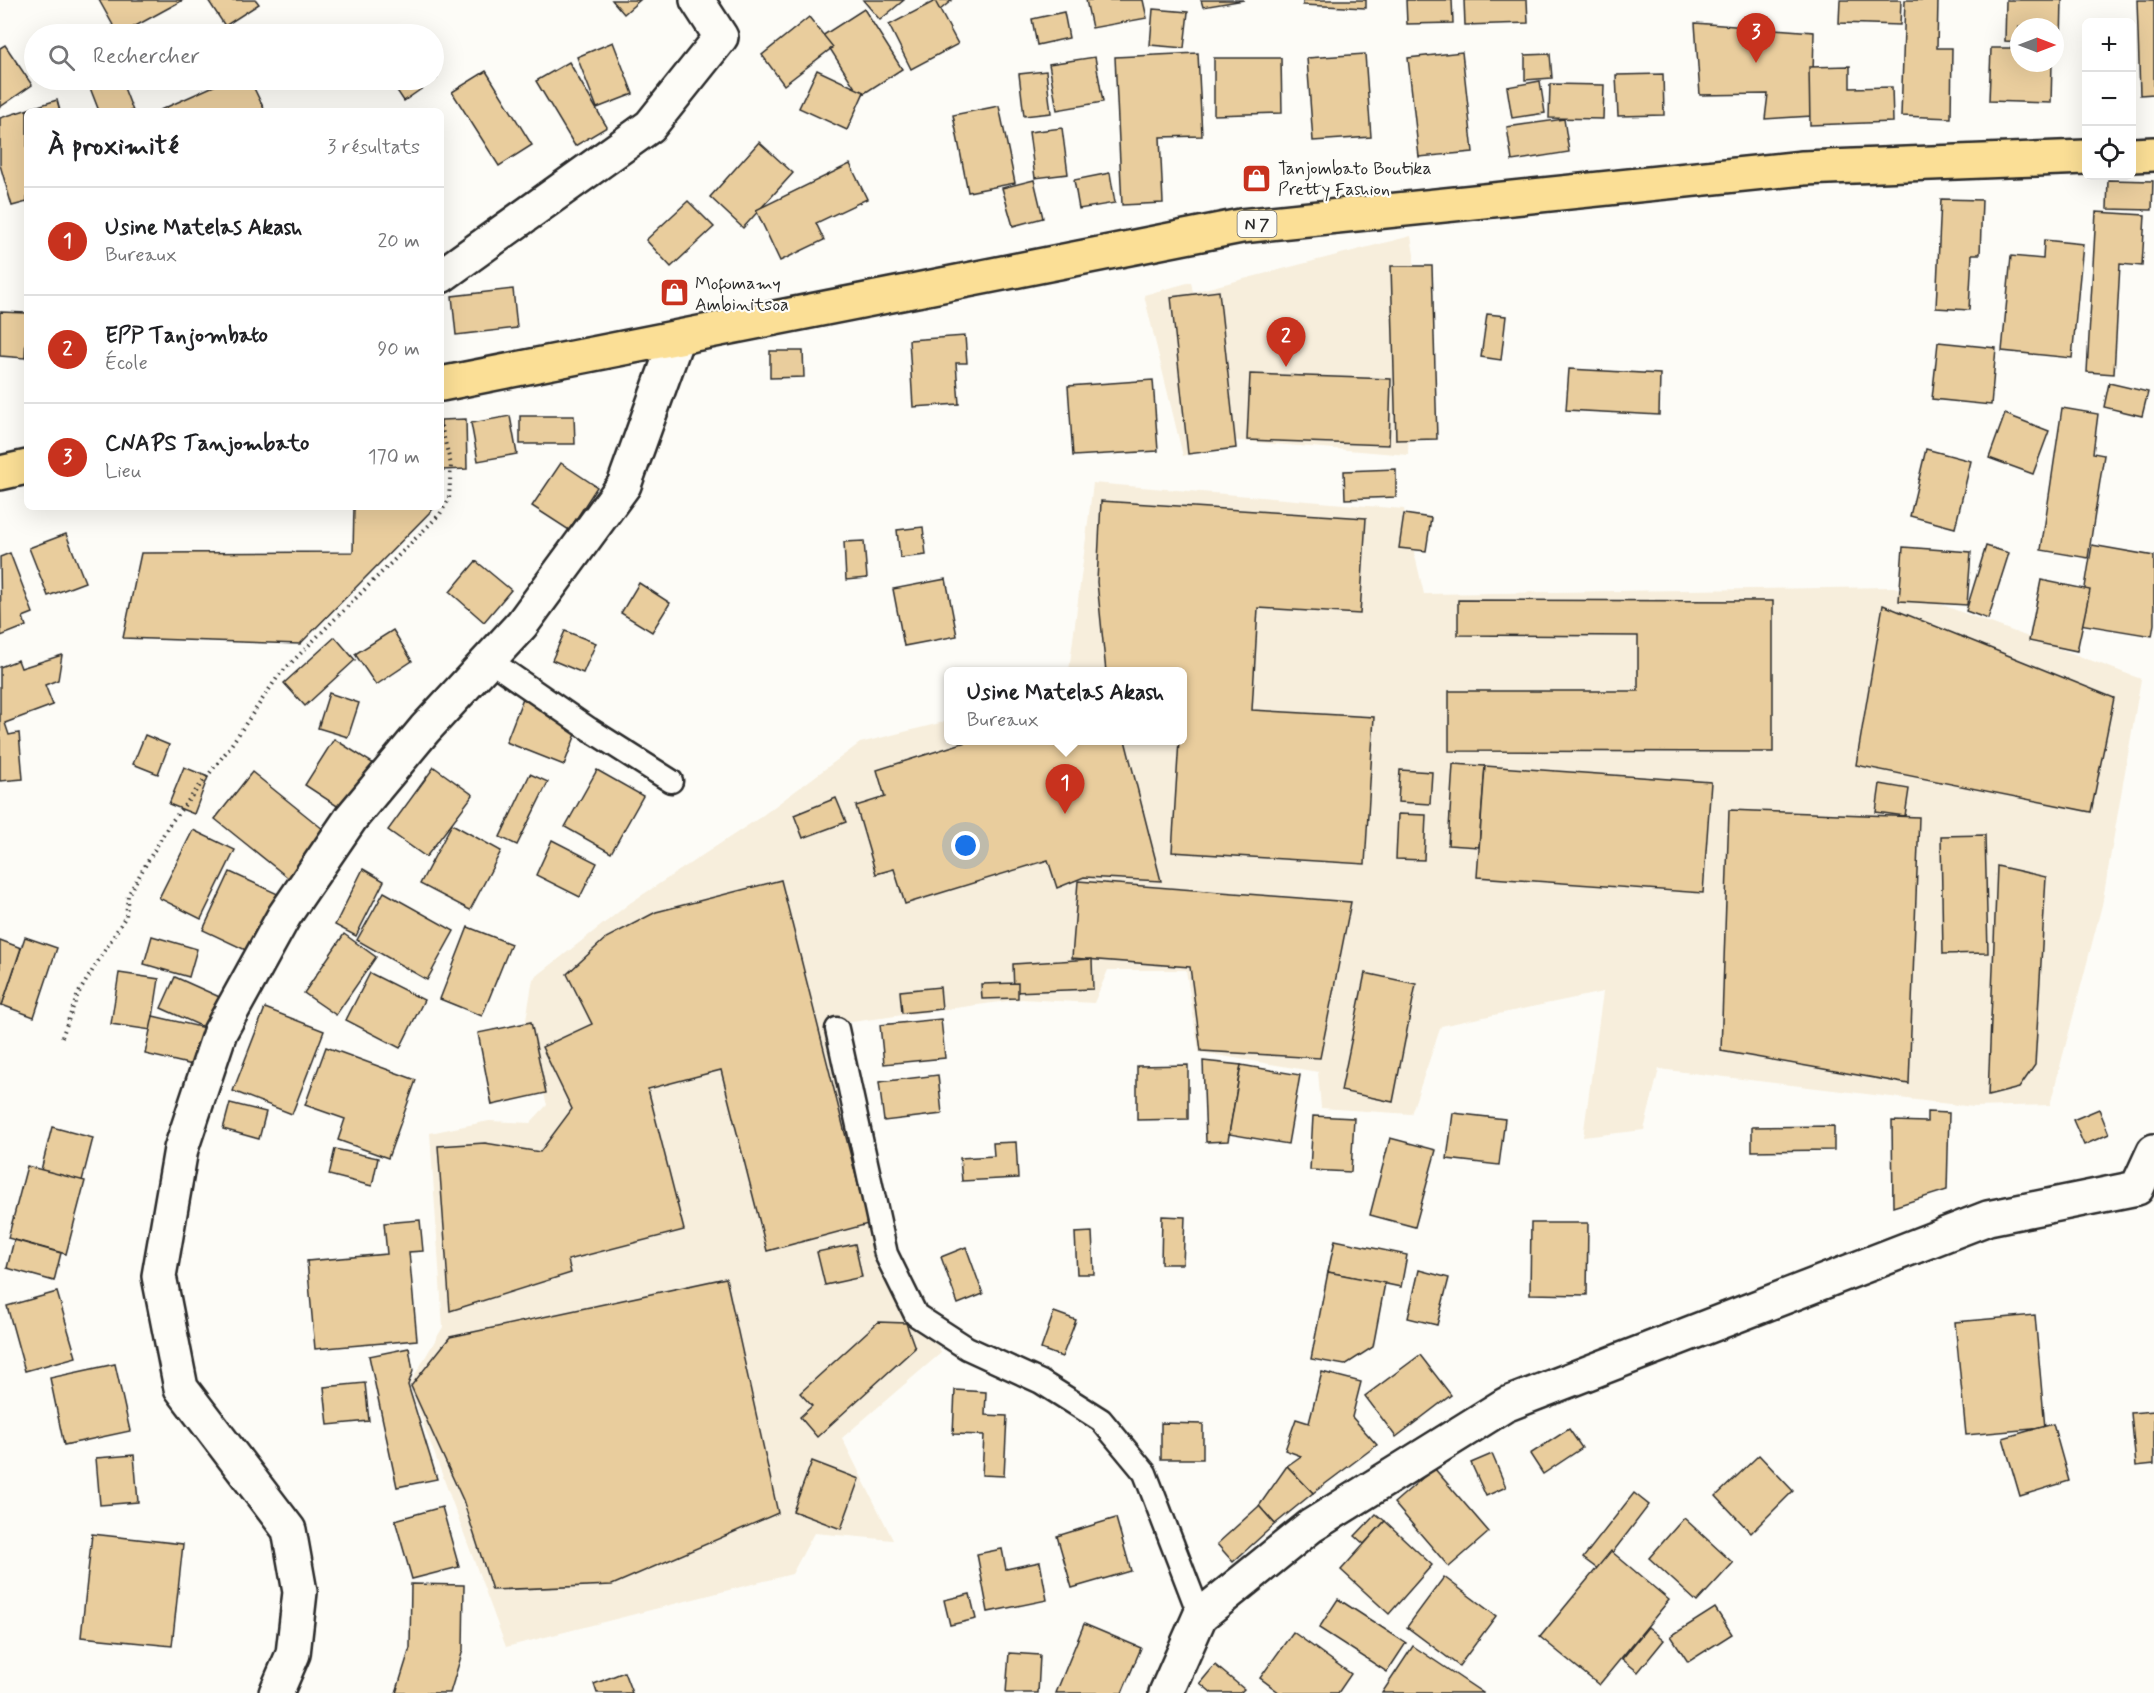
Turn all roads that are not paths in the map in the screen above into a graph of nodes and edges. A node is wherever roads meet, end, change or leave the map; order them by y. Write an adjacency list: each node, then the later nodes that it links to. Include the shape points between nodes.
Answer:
1 (697, 0): 5 (street, via 720,37 650,126)
2 (2154, 154): 3 (main road)
3 (2136, 155)
4 (2082, 157): 6 (main road, N 7, via 1803,168 1241,226)
5 (444, 274)
6 (677, 338): 7 (main road, N 7); 10 (street, via 624,485 522,624)
7 (444, 383)
8 (24, 468): 9 (main road)
9 (0, 473)
10 (489, 660): 11 (lane); 15 (street, via 351,818 284,916 220,1032 181,1149 159,1276 181,1388 289,1530 300,1592 293,1654)
11 (671, 781)
12 (837, 1029): 14 (lane, via 886,1254 916,1316 967,1348 1041,1382 1101,1420 1145,1473)
13 (2154, 1151): 14 (street, via 2137,1188 1988,1218 1505,1406 1311,1526)
14 (1200, 1616): 16 (street)
15 (276, 1693)
16 (1166, 1693)

